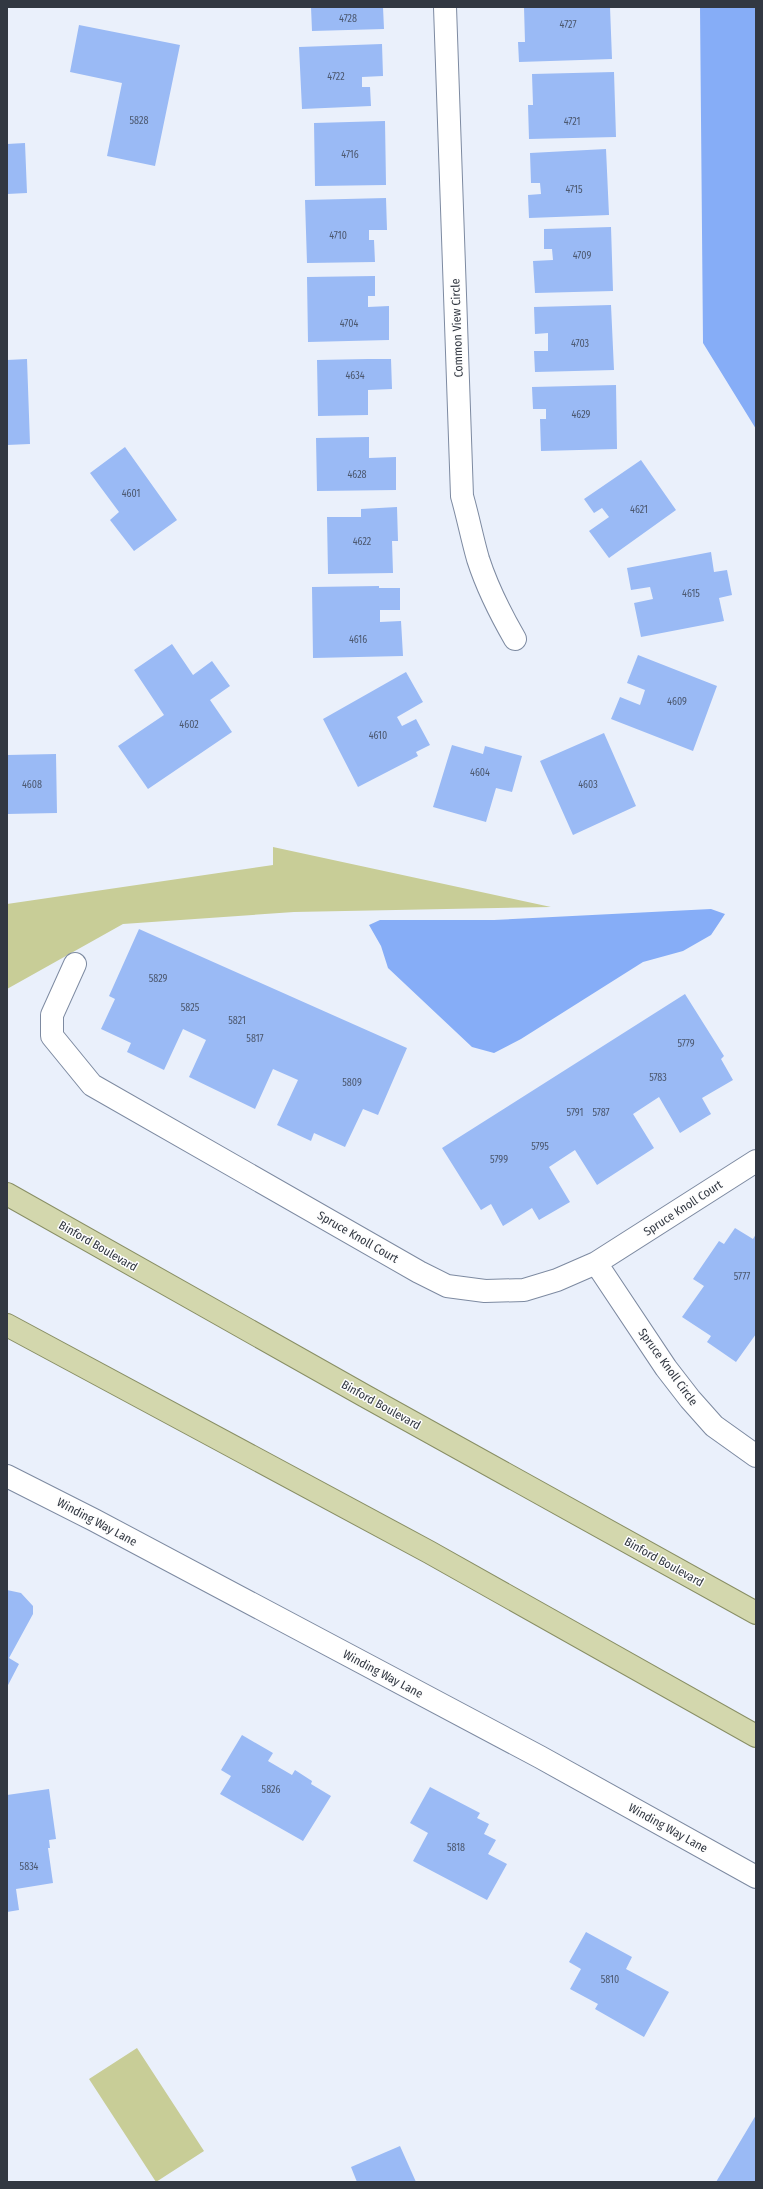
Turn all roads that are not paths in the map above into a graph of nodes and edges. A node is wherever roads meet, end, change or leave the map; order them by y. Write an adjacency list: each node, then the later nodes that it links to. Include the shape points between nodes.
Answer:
1 (445, 7): 2 (street, Common View Circle, via 462,496 478,560 496,606)
2 (515, 639)
3 (75, 964): 6 (street, Spruce Knoll Court, via 52,1015 52,1036 92,1085 419,1272 448,1286 485,1292 524,1290 557,1280)
4 (756, 1161): 6 (street, Spruce Knoll Court)
5 (7, 1194): 10 (main road, Binford Boulevard)
6 (596, 1263): 8 (street, Spruce Knoll Circle, via 666,1368 690,1399 714,1426)
7 (7, 1325): 11 (main road, via 429,1552)
8 (756, 1456)
9 (7, 1476): 12 (street, Winding Way Lane, via 540,1757)
10 (756, 1613)
11 (756, 1736)
12 (756, 1877)

